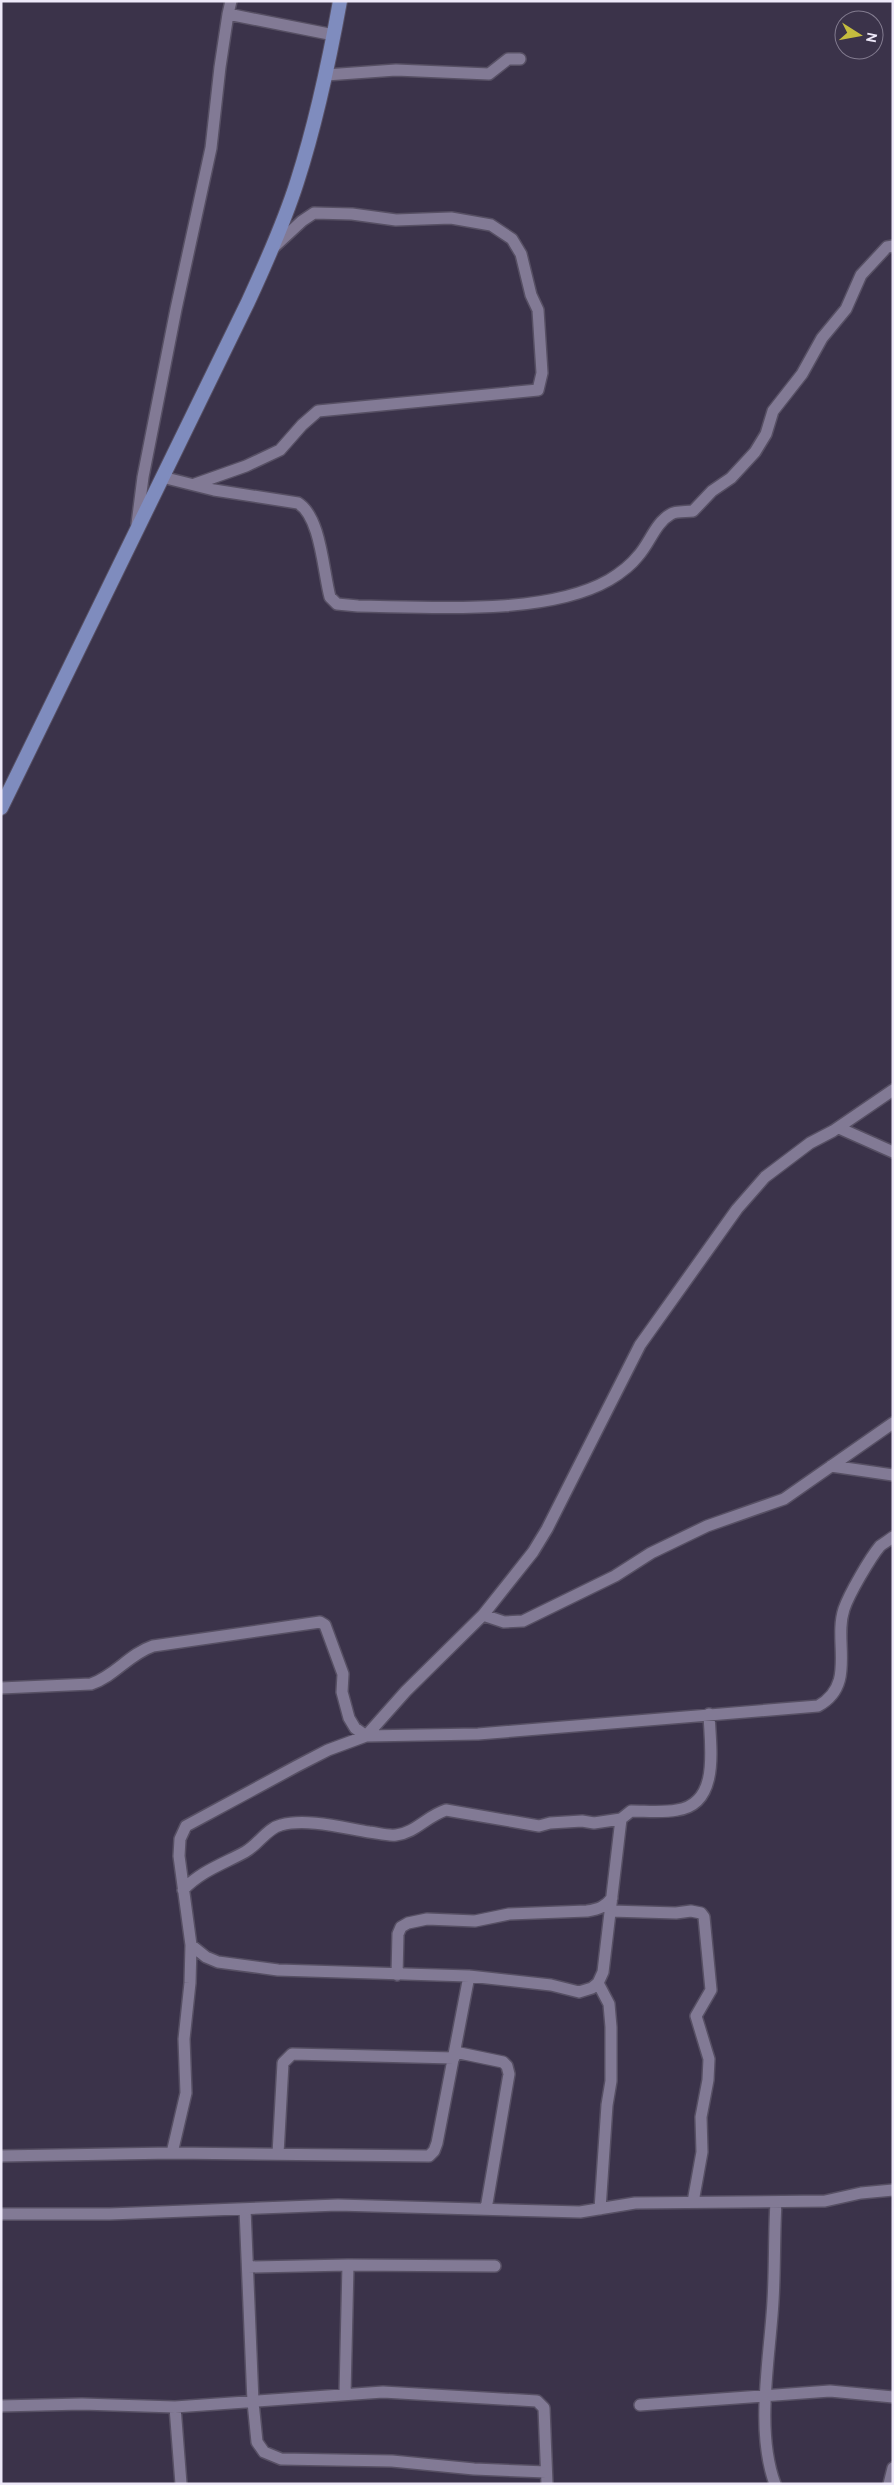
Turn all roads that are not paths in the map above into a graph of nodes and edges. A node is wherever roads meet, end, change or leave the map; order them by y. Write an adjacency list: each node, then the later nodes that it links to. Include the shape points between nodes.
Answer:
1 (231, 1): 3 (street)
2 (340, 1): 4 (main road)
3 (228, 14): 4 (street); 11 (street, via 211,148 143,477)
4 (334, 36): 6 (main road)
5 (520, 59): 6 (street, via 508,59 489,74 396,70)
6 (326, 75): 8 (main road, via 297,184)
7 (893, 246): 10 (street, via 887,247 861,275 846,309 782,397 773,411 766,434 741,467 693,511 672,513 667,517 639,556 610,579 590,589 565,597 495,606 337,604 330,597 315,528 307,508 298,503)
8 (272, 249): 9 (main road); 10 (street, via 314,213 396,220 451,218 491,225 512,239 521,254 538,310 542,373 538,390 318,411 280,450 246,466)
9 (162, 477): 10 (street); 11 (main road)
10 (193, 484)
11 (137, 530): 12 (main road)
12 (1, 808)
13 (893, 1090): 14 (street)
14 (838, 1128): 15 (street); 20 (street, via 810,1143 765,1177 737,1209 640,1345 547,1529)
15 (892, 1151)
16 (893, 1423): 17 (street)
17 (831, 1466): 18 (street); 20 (street, via 784,1500 707,1526 523,1621 504,1622)
18 (893, 1475)
19 (893, 1537): 22 (street, via 881,1545 844,1609 840,1633 842,1672 830,1700 818,1706)
20 (483, 1615): 23 (street, via 406,1691)
21 (1, 1688): 23 (street, via 91,1684 103,1680 140,1651 153,1646 320,1622 325,1625 343,1674 342,1692 349,1718 355,1728)
22 (709, 1714): 23 (street, via 478,1734); 24 (street, via 711,1769 701,1796 678,1810 630,1811)
23 (366, 1736): 25 (street, via 312,1758 186,1826 180,1840 179,1856)
24 (621, 1819): 25 (street, via 538,1826 446,1810 406,1834 392,1836 332,1826 280,1825 250,1850 195,1878); 26 (street)
25 (183, 1890): 28 (street)
26 (612, 1898): 27 (street); 29 (street, via 607,1905 587,1911 509,1914 475,1921 428,1919 408,1923 398,1934)
27 (611, 1911): 31 (street, via 603,1972); 37 (street, via 691,1911 704,1917 711,1990 696,2016 709,2059 702,2117 702,2152)
28 (190, 1945): 29 (street, via 218,1962 278,1970); 33 (street, via 184,2039 186,2093)
29 (397, 1975): 30 (street)
30 (469, 1976): 31 (street, via 552,1985 579,1992); 32 (street)
31 (598, 1983): 41 (street, via 610,2004 611,2027 611,2081)
32 (455, 2055): 34 (street, via 437,2143 429,2156); 34 (street, via 292,2054 283,2063); 40 (street, via 503,2062 509,2074)
33 (172, 2153): 34 (street); 35 (street)
34 (278, 2154)
35 (1, 2156)
36 (893, 2190): 38 (street, via 825,2201)
37 (693, 2202): 38 (street); 41 (street, via 635,2203)
38 (776, 2202): 47 (street, via 773,2300)
39 (245, 2209): 40 (street, via 338,2205); 42 (street); 45 (street)
40 (486, 2209): 41 (street)
41 (600, 2210)
42 (1, 2214)
43 (348, 2266): 44 (street); 45 (street); 46 (street)
44 (495, 2266)
45 (248, 2267): 49 (street)
46 (345, 2394): 49 (street); 54 (street, via 383,2392 537,2401 544,2408)
47 (765, 2394): 48 (street, via 830,2390); 51 (street); 56 (street, via 767,2442)
48 (893, 2397)
49 (253, 2402): 52 (street); 54 (street, via 257,2442 264,2452 281,2459 392,2461)
50 (1, 2406): 52 (street)
51 (640, 2406)
52 (175, 2407): 55 (street)
53 (893, 2468): 57 (street)
54 (547, 2478)
55 (181, 2484)
56 (775, 2484)
57 (889, 2484)

